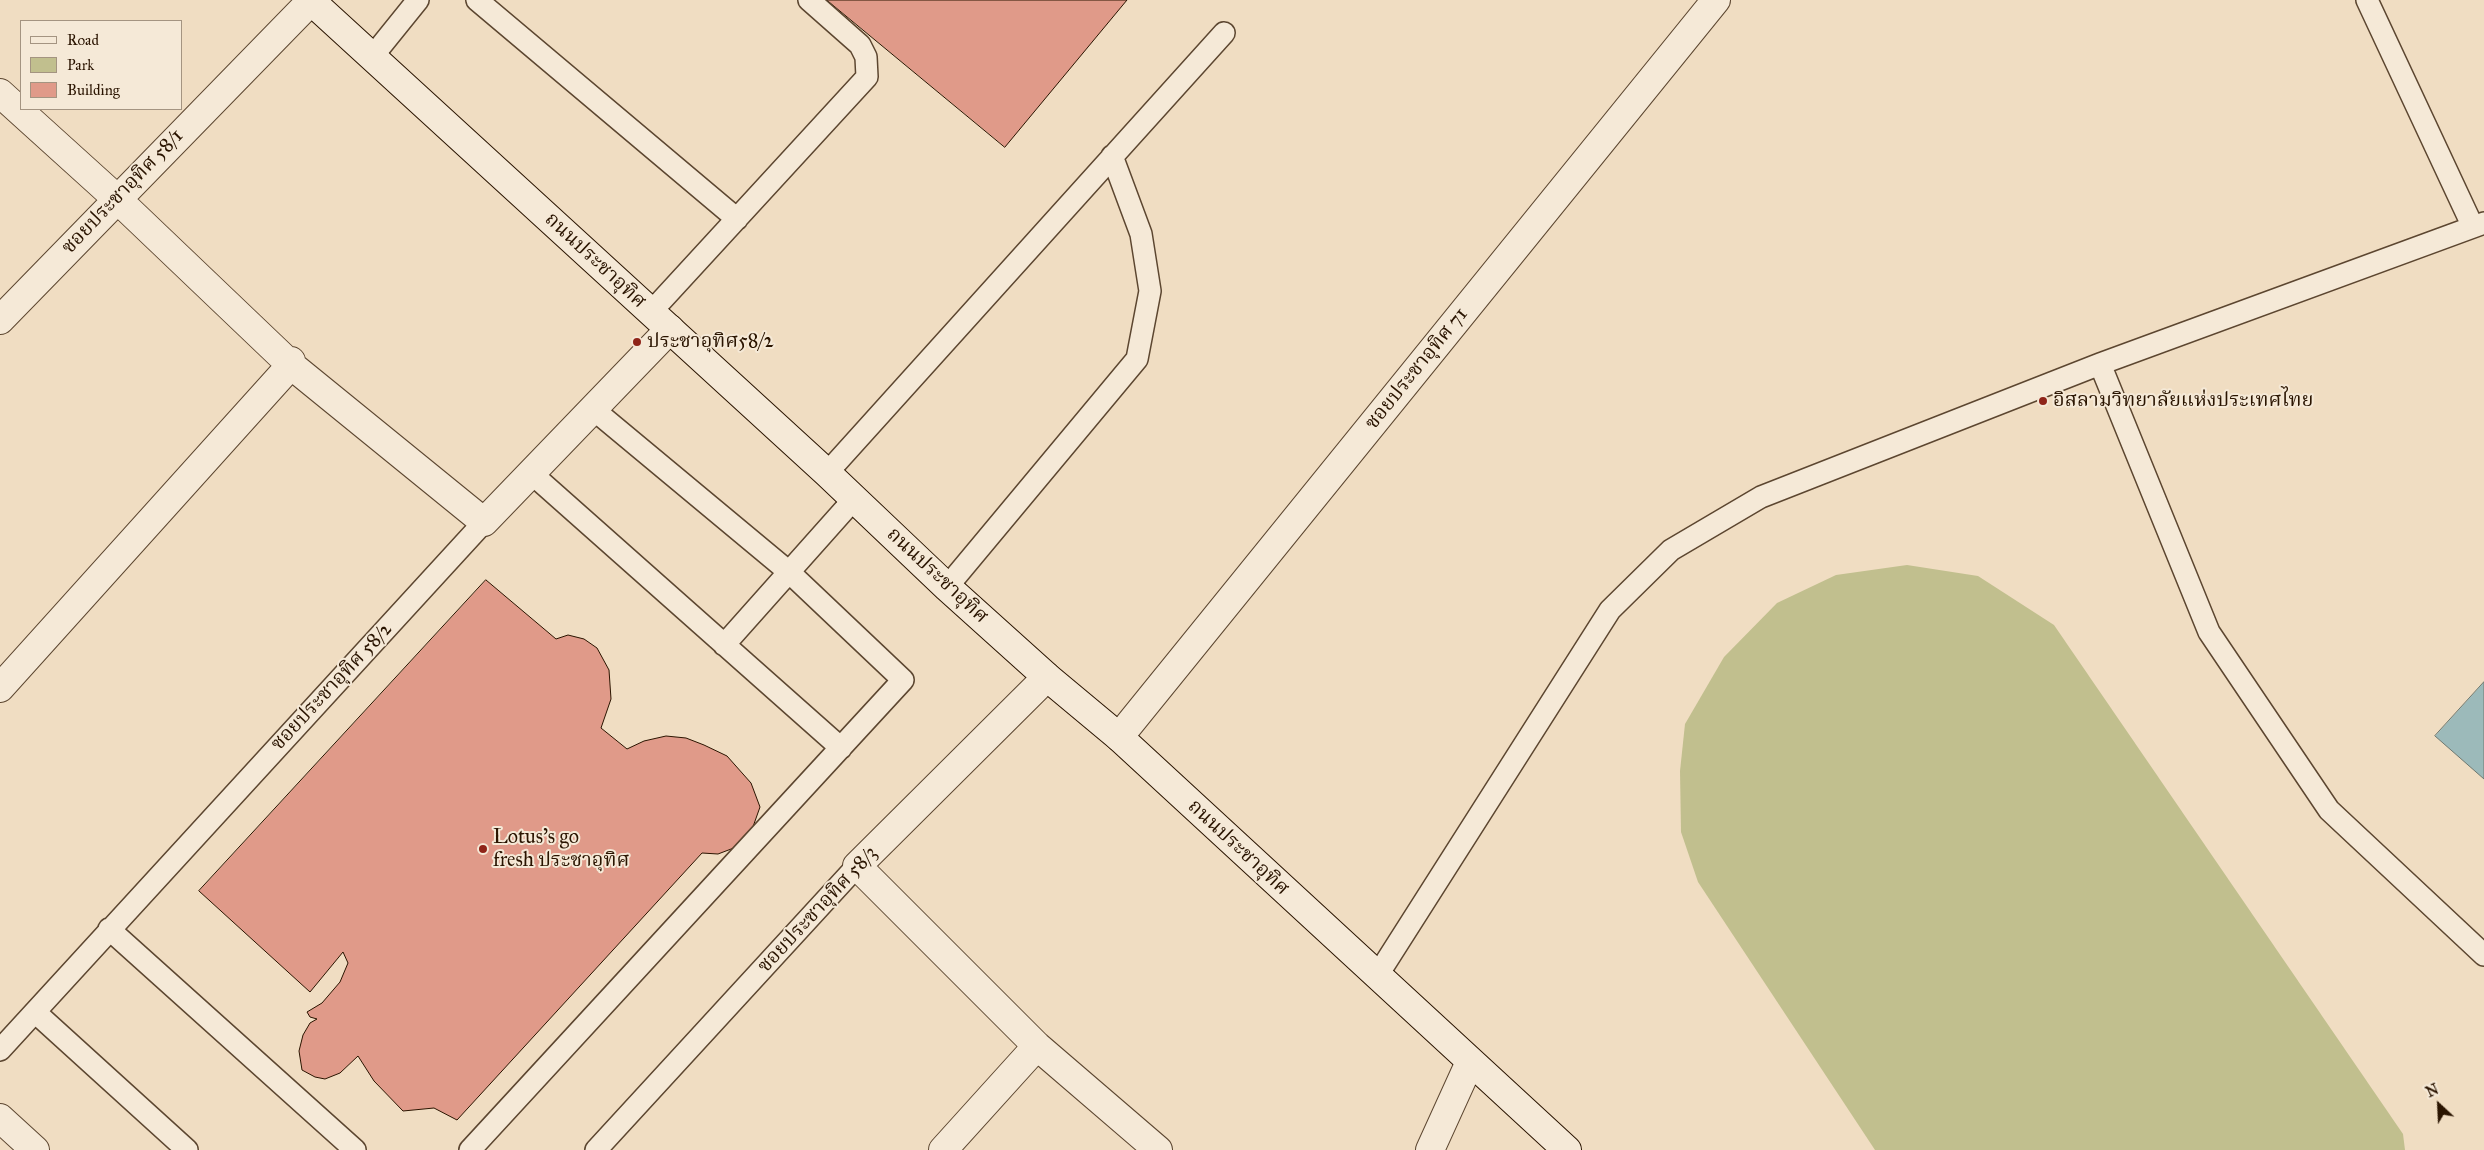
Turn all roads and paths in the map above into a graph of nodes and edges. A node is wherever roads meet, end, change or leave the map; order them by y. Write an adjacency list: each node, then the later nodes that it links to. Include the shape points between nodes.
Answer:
1 (310, 0): 8 (street, ถนนประชาอุทิศ); 11 (street, ซอยประชาอุทิศ 58/1)
2 (418, 0): 8 (lane)
3 (477, 0): 12 (lane)
4 (809, 0): 12 (lane, via 860,45 866,57 867,77)
5 (1716, 0): 28 (street, ซอยประชาอุทิศ 71)
6 (2367, 0): 13 (lane)
7 (1224, 33): 10 (lane)
8 (372, 56): 15 (street, ถนนประชาอุทิศ)
9 (0, 94): 11 (street)
10 (1112, 156): 20 (lane); 24 (lane, via 1141,234 1150,291 1137,359)
11 (116, 198): 14 (street, ซอยประชาอุทิศ 58/1); 16 (street)
12 (737, 219): 15 (lane)
13 (2478, 225): 17 (lane)
14 (0, 320)
15 (660, 321): 18 (street, ซอยประชาอุทิศ 58/2); 20 (street, ถนนประชาอุทิศ)
16 (291, 363): 22 (street); 27 (street)
17 (2100, 364): 32 (lane, via 2209,632 2328,810); 33 (lane, via 1761,497 1671,550 1610,610)
18 (593, 409): 19 (street, ซอยประชาอุทิศ 58/2); 23 (lane)
19 (531, 473): 22 (street, ซอยประชาอุทิศ 58/2); 25 (lane)
20 (827, 473): 21 (street, ถนนประชาอุทิศ)
21 (854, 499): 23 (lane); 24 (street, ถนนประชาอุทิศ)
22 (484, 522): 31 (lane, ซอยประชาอุทิศ 58/2)
23 (790, 572): 25 (lane); 29 (lane, via 903,680)
24 (947, 587): 26 (street, ถนนประชาอุทิศ)
25 (724, 645): 29 (lane)
26 (1047, 677): 28 (street, ถนนประชาอุทิศ); 30 (street, ซอยประชาอุทิศ 58/3)
27 (0, 688)
28 (1119, 737): 33 (street, ถนนประชาอุทิศ)
29 (840, 748): 42 (lane)
30 (857, 866): 35 (street); 43 (lane, ซอยประชาอุทิศ 58/3)
31 (109, 929): 34 (lane, ซอยประชาอุทิศ 58/2); 41 (lane)
32 (2484, 955)
33 (1377, 976): 37 (street, ถนนประชาอุทิศ)
34 (35, 1012): 36 (lane, ซอยประชาอุทิศ 58/2); 40 (lane)
35 (1037, 1046): 44 (street); 45 (street)
36 (0, 1050)
37 (1470, 1062): 46 (street); 47 (street, ถนนประชาอุทิศ)
38 (0, 1118): 39 (street)
39 (35, 1150)
40 (187, 1150)
41 (356, 1150)
42 (470, 1150)
43 (596, 1150)
44 (943, 1150)
45 (1158, 1150)
46 (1430, 1150)
47 (1567, 1150)

